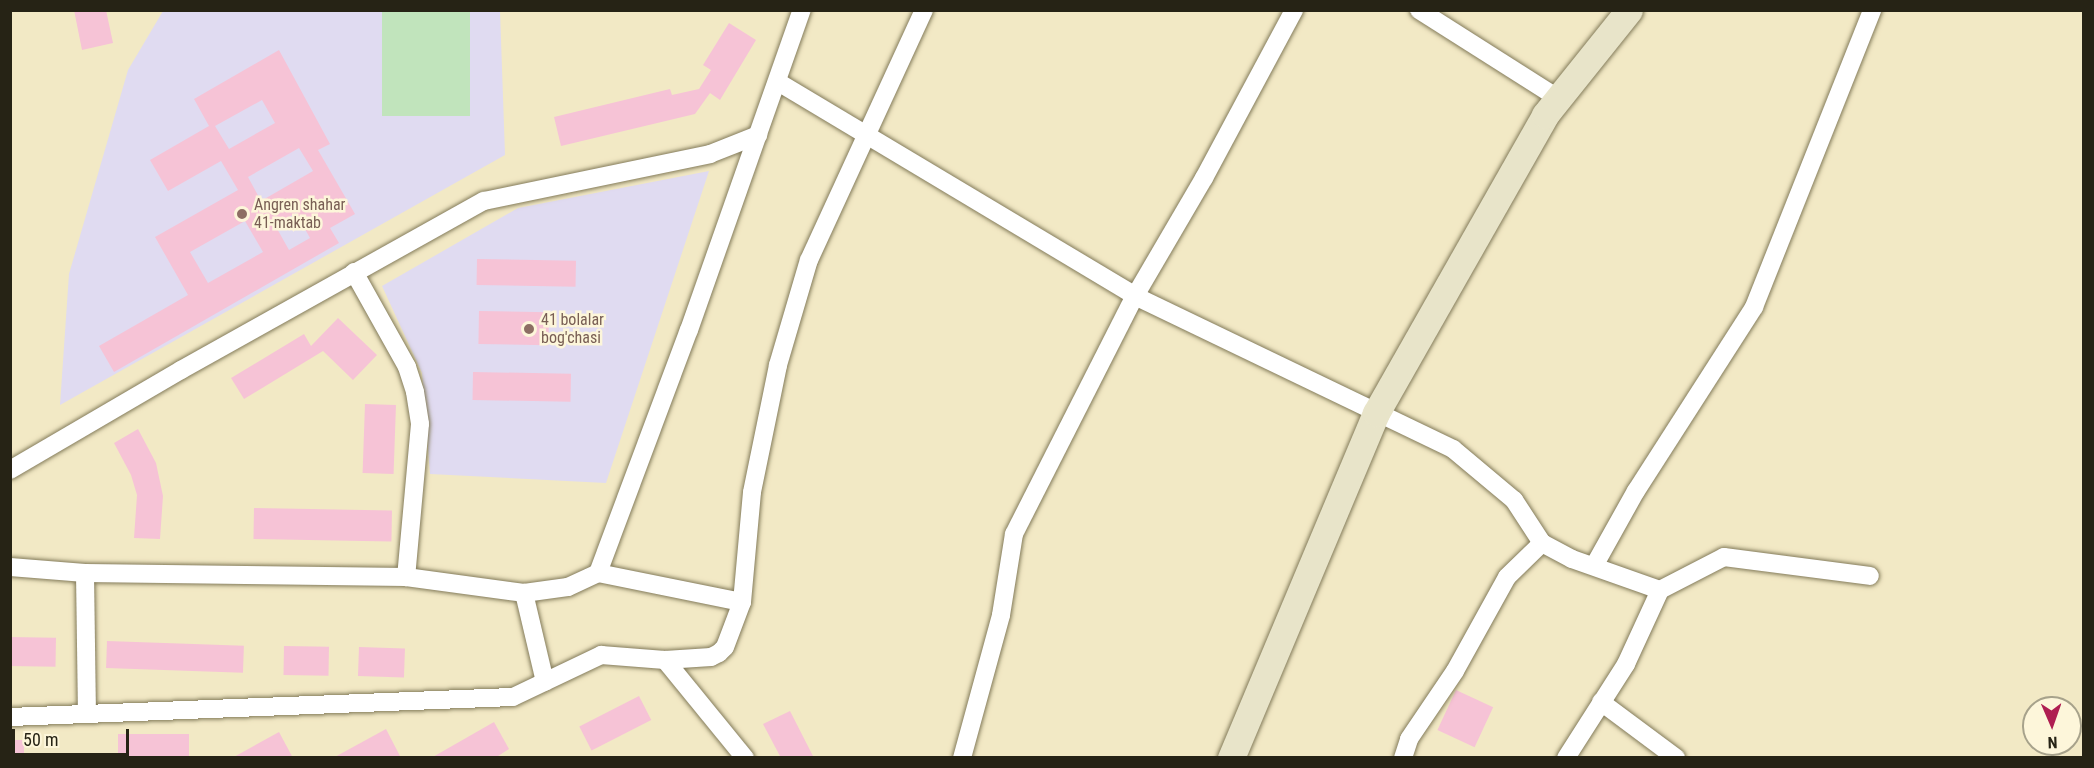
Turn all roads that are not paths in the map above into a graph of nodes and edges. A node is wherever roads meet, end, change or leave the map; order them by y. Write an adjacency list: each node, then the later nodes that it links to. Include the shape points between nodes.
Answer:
1 (802, 10): 7 (street)
2 (924, 10): 10 (street)
3 (1294, 10): 12 (street)
4 (1419, 10): 8 (street)
5 (1629, 10): 8 (street)
6 (1872, 10): 16 (street, via 1754,307 1636,491)
7 (778, 82): 9 (street); 10 (street)
8 (1559, 99): 13 (street, via 1545,115)
9 (758, 135): 11 (street, via 710,154 484,201); 19 (street)
10 (868, 135): 12 (street); 24 (street, via 808,260 778,365 752,492)
11 (354, 272): 14 (street); 21 (street, via 407,367 415,392 420,424)
12 (1135, 296): 13 (street); 31 (street, via 1014,534 1001,615)
13 (1376, 413): 15 (street, via 1453,449 1514,500); 32 (street)
14 (10, 470)
15 (1542, 543): 16 (street); 33 (street, via 1507,577 1455,671 1409,739)
16 (1594, 566): 22 (street)
17 (10, 567): 18 (street)
18 (85, 573): 21 (street); 28 (street)
19 (598, 573): 23 (street, via 568,587); 24 (street)
20 (1870, 576): 22 (street, via 1724,557)
21 (406, 577): 23 (street)
22 (1660, 590): 27 (street, via 1626,664)
23 (524, 593): 26 (street)
24 (742, 602): 25 (street, via 725,647 719,653)
25 (665, 660): 26 (street, via 601,656); 30 (street)
26 (545, 682): 28 (street, via 513,697)
27 (1601, 702): 34 (street); 35 (street)
28 (87, 714): 29 (street)
29 (10, 717)
30 (745, 758)
31 (962, 758)
32 (1232, 758)
33 (1402, 758)
34 (1566, 758)
35 (1676, 758)

